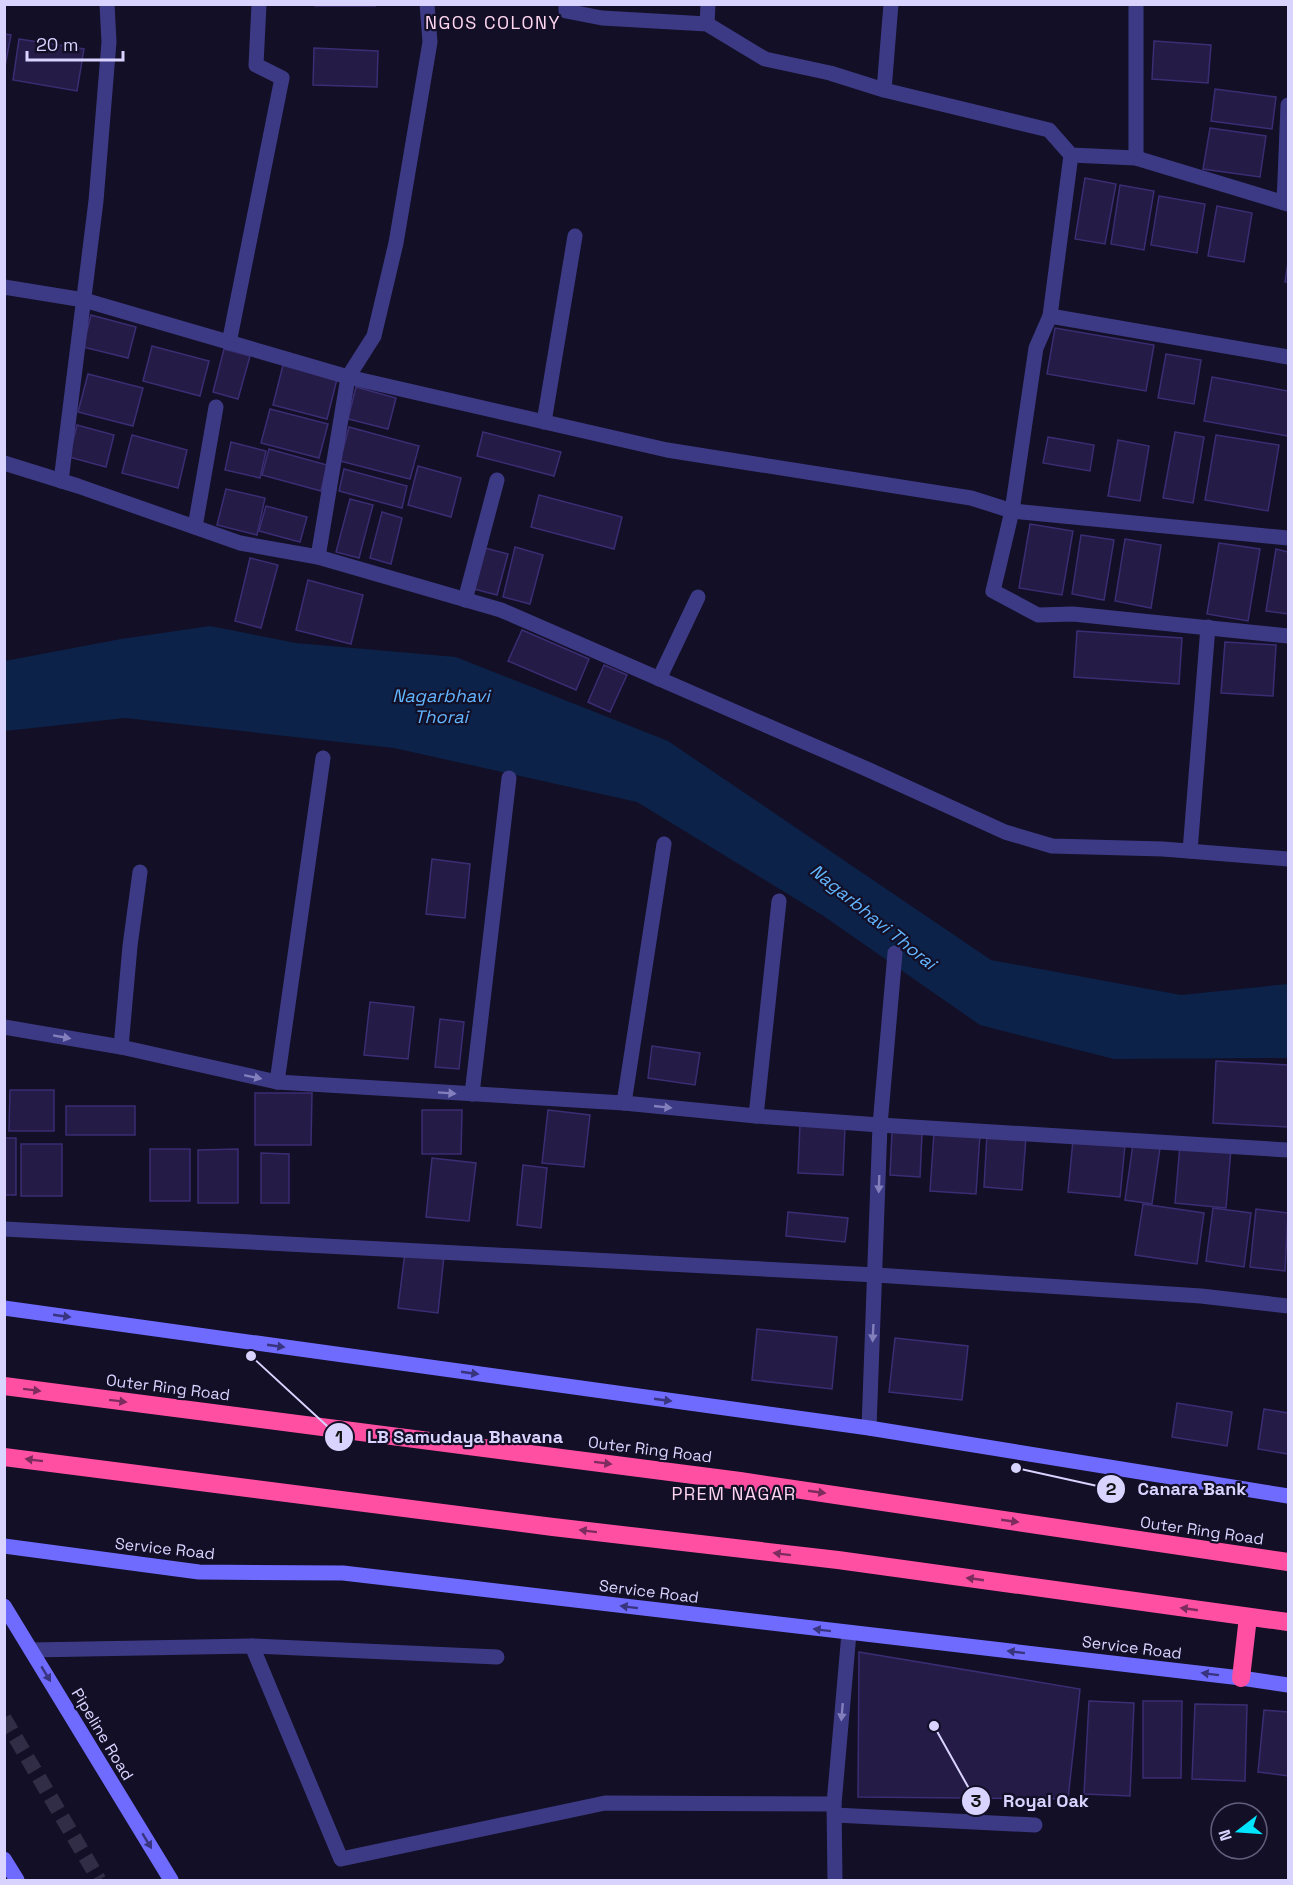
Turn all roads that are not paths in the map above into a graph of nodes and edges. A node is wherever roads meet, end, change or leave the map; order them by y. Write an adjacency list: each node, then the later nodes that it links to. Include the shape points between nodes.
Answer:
1 (106, 4): 16 (street, via 109,42)
2 (259, 4): 18 (street, via 256,65 282,78)
3 (427, 4): 20 (street, via 430,42 396,243 374,336)
4 (566, 4): 8 (street, via 566,11 602,18)
5 (708, 4): 8 (street)
6 (891, 4): 9 (street)
7 (1136, 4): 12 (street)
8 (707, 24): 9 (street, via 765,59)
9 (884, 90): 11 (street, via 1049,130)
10 (1288, 105): 13 (street)
11 (1071, 155): 12 (street); 17 (street)
12 (1136, 158): 13 (street)
13 (1286, 204)
14 (575, 236): 22 (street)
15 (4, 287): 16 (street)
16 (84, 300): 18 (street); 25 (street)
17 (1050, 316): 19 (street); 26 (street, via 1036,348)
18 (229, 343): 20 (street)
19 (1288, 357)
20 (348, 377): 22 (street); 29 (street)
21 (216, 407): 27 (street)
22 (544, 422): 26 (street, via 667,450 971,498)
23 (4, 463): 25 (street)
24 (497, 480): 31 (street)
25 (61, 481): 27 (street)
26 (1012, 511): 28 (street); 32 (street, via 993,591 1038,615 1073,614)
27 (195, 528): 29 (street, via 240,543)
28 (1288, 538)
29 (318, 557): 31 (street)
30 (698, 597): 34 (street)
31 (465, 600): 34 (street, via 501,610)
32 (1208, 627): 33 (street); 38 (street)
33 (1288, 636)
34 (660, 679): 38 (street, via 1005,832 1052,846)
35 (323, 758): 45 (street)
36 (509, 778): 46 (street)
37 (664, 844): 47 (street)
38 (1190, 851): 39 (street)
39 (1288, 858)
40 (140, 872): 44 (street)
41 (778, 901): 48 (street)
42 (895, 953): 49 (street)
43 (4, 1027): 44 (street, one-way to 44)
44 (121, 1047): 45 (street, one-way to 45)
45 (277, 1082): 46 (street, one-way to 46)
46 (472, 1094): 47 (street)
47 (624, 1103): 48 (street, one-way to 48)
48 (756, 1116): 49 (street)
49 (880, 1125): 50 (street); 52 (street, one-way to 52)
50 (1288, 1150)
51 (4, 1229): 52 (street)
52 (876, 1275): 53 (street, via 1201,1296); 56 (street, one-way to 56)
53 (1288, 1306)
54 (4, 1308): 56 (street, one-way to 56)
55 (4, 1386): 60 (highway, Outer Ring Road, one-way to 60, via 740,1481)
56 (869, 1428): 58 (street)
57 (4, 1457): 62 (highway, one-way to 57, via 838,1560)
58 (1288, 1496)
59 (4, 1546): 64 (street, Service Road, one-way to 59, via 343,1573 200,1572)
60 (1288, 1562)
61 (4, 1606): 66 (street, Pipeline Road)
62 (1248, 1617): 63 (highway); 68 (highway)
63 (1288, 1622)
64 (849, 1633): 68 (street, Service Road, one-way to 64); 70 (street, one-way to 70)
65 (252, 1646): 66 (street); 67 (street); 70 (street, via 341,1859 605,1803)
66 (31, 1650): 74 (street, Pipeline Road, one-way to 74)
67 (497, 1657)
68 (1241, 1678): 69 (street, Service Road)
69 (1288, 1685)
70 (835, 1810): 71 (street); 75 (street)
71 (1035, 1825)
72 (4, 1859): 73 (street)
73 (17, 1881)
74 (171, 1881)
75 (835, 1881)

